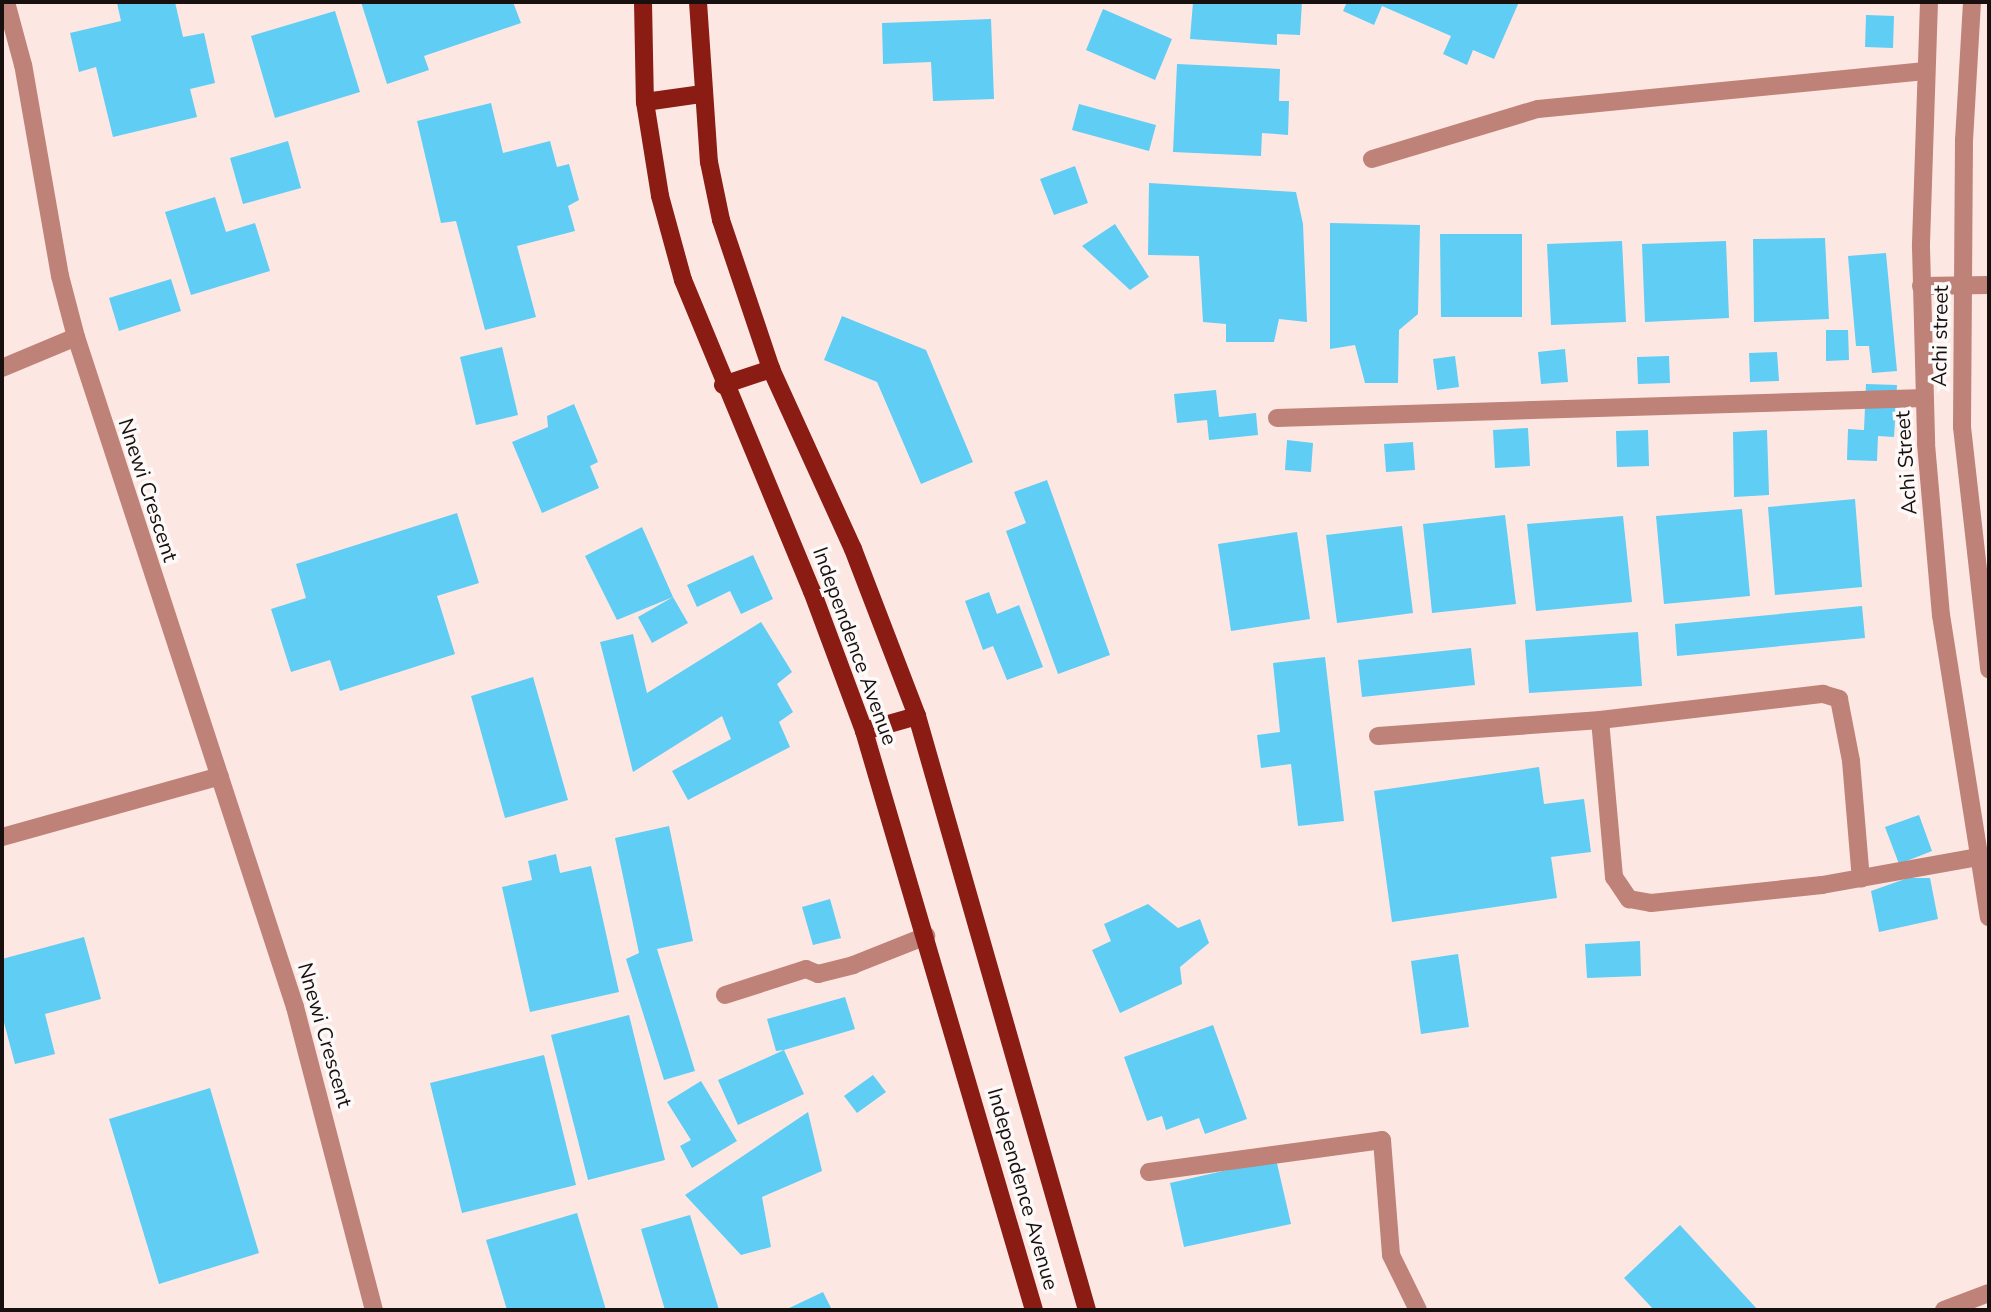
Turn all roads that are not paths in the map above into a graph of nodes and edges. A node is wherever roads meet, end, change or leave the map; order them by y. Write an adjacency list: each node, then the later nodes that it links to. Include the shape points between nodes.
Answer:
1 (6, 2): 13 (street, Nnewi Crescent, via 23,65 60,276)
2 (643, 2): 8 (main road, Independence Avenue)
3 (698, 2): 7 (main road, Independence Avenue)
4 (1929, 2): 6 (street, Achi Street)
5 (1972, 2): 12 (street, Achi street)
6 (1925, 71): 9 (street, via 1538,109); 11 (street, Achi Street)
7 (702, 94): 8 (main road); 15 (main road, Independence Avenue, via 721,220)
8 (646, 102): 16 (main road, Independence Avenue, via 660,196 683,280)
9 (1372, 159)
10 (1989, 285): 12 (street)
11 (1922, 286): 12 (street); 17 (street, Achi Street)
12 (1963, 289): 19 (street, Achi street, via 1962,427)
13 (76, 337): 14 (street); 24 (street, Nnewi Crescent)
14 (2, 368)
15 (771, 369): 16 (main road); 20 (main road, Independence Avenue, via 853,549)
16 (723, 385): 22 (main road, Independence Avenue, via 813,592)
17 (1924, 398): 18 (street); 26 (street, Achi Street, via 1941,615)
18 (1277, 418)
19 (1989, 669)
20 (917, 716): 22 (main road); 35 (main road, Independence Avenue)
21 (1600, 720): 23 (street); 27 (street, via 1614,877 1629,900 1651,903); 27 (street, via 1823,694 1839,698 1851,761)
22 (864, 731): 29 (main road, Independence Avenue)
23 (1378, 736)
24 (220, 776): 25 (street); 33 (street, Nnewi Crescent, via 295,1007)
25 (2, 837)
26 (1977, 857): 27 (street); 28 (street, Achi Street)
27 (1861, 879)
28 (1989, 917)
29 (926, 936): 30 (street, via 853,965 818,974 806,968); 34 (main road, Independence Avenue)
30 (725, 995)
31 (1149, 1172): 36 (street, via 1382,1140 1391,1255)
32 (1989, 1293): 37 (street)
33 (374, 1310)
34 (1034, 1310)
35 (1087, 1310)
36 (1419, 1310)
37 (1944, 1310)

